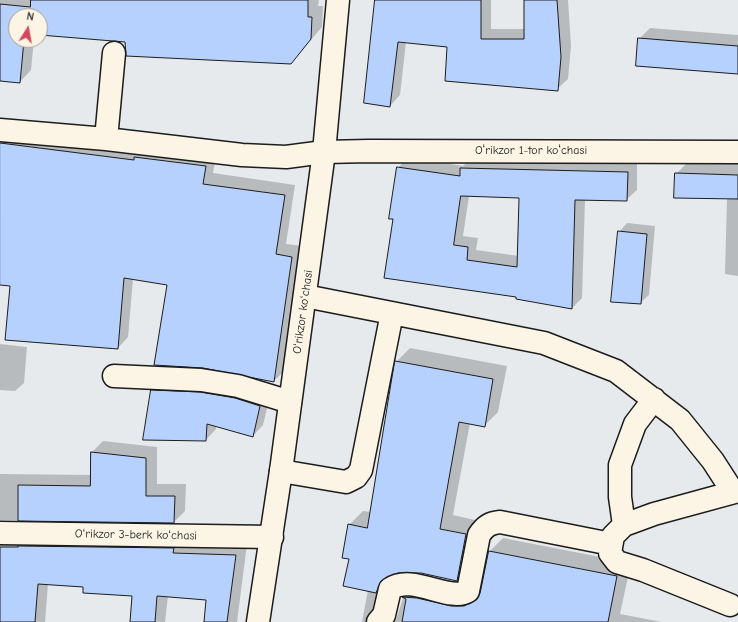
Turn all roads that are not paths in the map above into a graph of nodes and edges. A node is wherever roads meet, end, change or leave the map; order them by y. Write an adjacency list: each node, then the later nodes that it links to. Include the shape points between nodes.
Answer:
1 (338, 0): 5 (street, Oʻrikzor koʻchasi)
2 (114, 53): 4 (street)
3 (0, 130): 4 (street, Oʻrikzor 1-tor koʻchasi)
4 (106, 139): 5 (street, Oʻrikzor 1-tor koʻchasi, via 242,155 286,157)
5 (324, 152): 6 (street, Oʻrikzor 1-tor koʻchasi); 7 (street, Oʻrikzor koʻchasi)
6 (738, 152)
7 (305, 296): 8 (street); 11 (street, Oʻrikzor koʻchasi)
8 (392, 313): 10 (street, via 544,343 616,371); 12 (street, via 361,470 356,477 346,482)
9 (114, 376): 11 (street, via 202,380 238,386)
10 (654, 399): 13 (street, via 680,420); 14 (street, via 635,424 620,465 620,497)
11 (290, 402): 12 (street, Oʻrikzor koʻchasi)
12 (281, 471): 16 (street, Oʻrikzor koʻchasi)
13 (736, 491): 14 (street)
14 (624, 525): 17 (street, via 613,536)
15 (0, 533): 16 (street, Oʻrikzor 3-berk koʻchasi)
16 (272, 537): 19 (street, Oʻrikzor koʻchasi)
17 (611, 544): 18 (street, via 610,553 617,562); 20 (street, via 500,522 491,523 480,535 468,591 459,594 406,584 394,586 390,589 384,615)
18 (730, 605)
19 (258, 622)
20 (378, 622)

